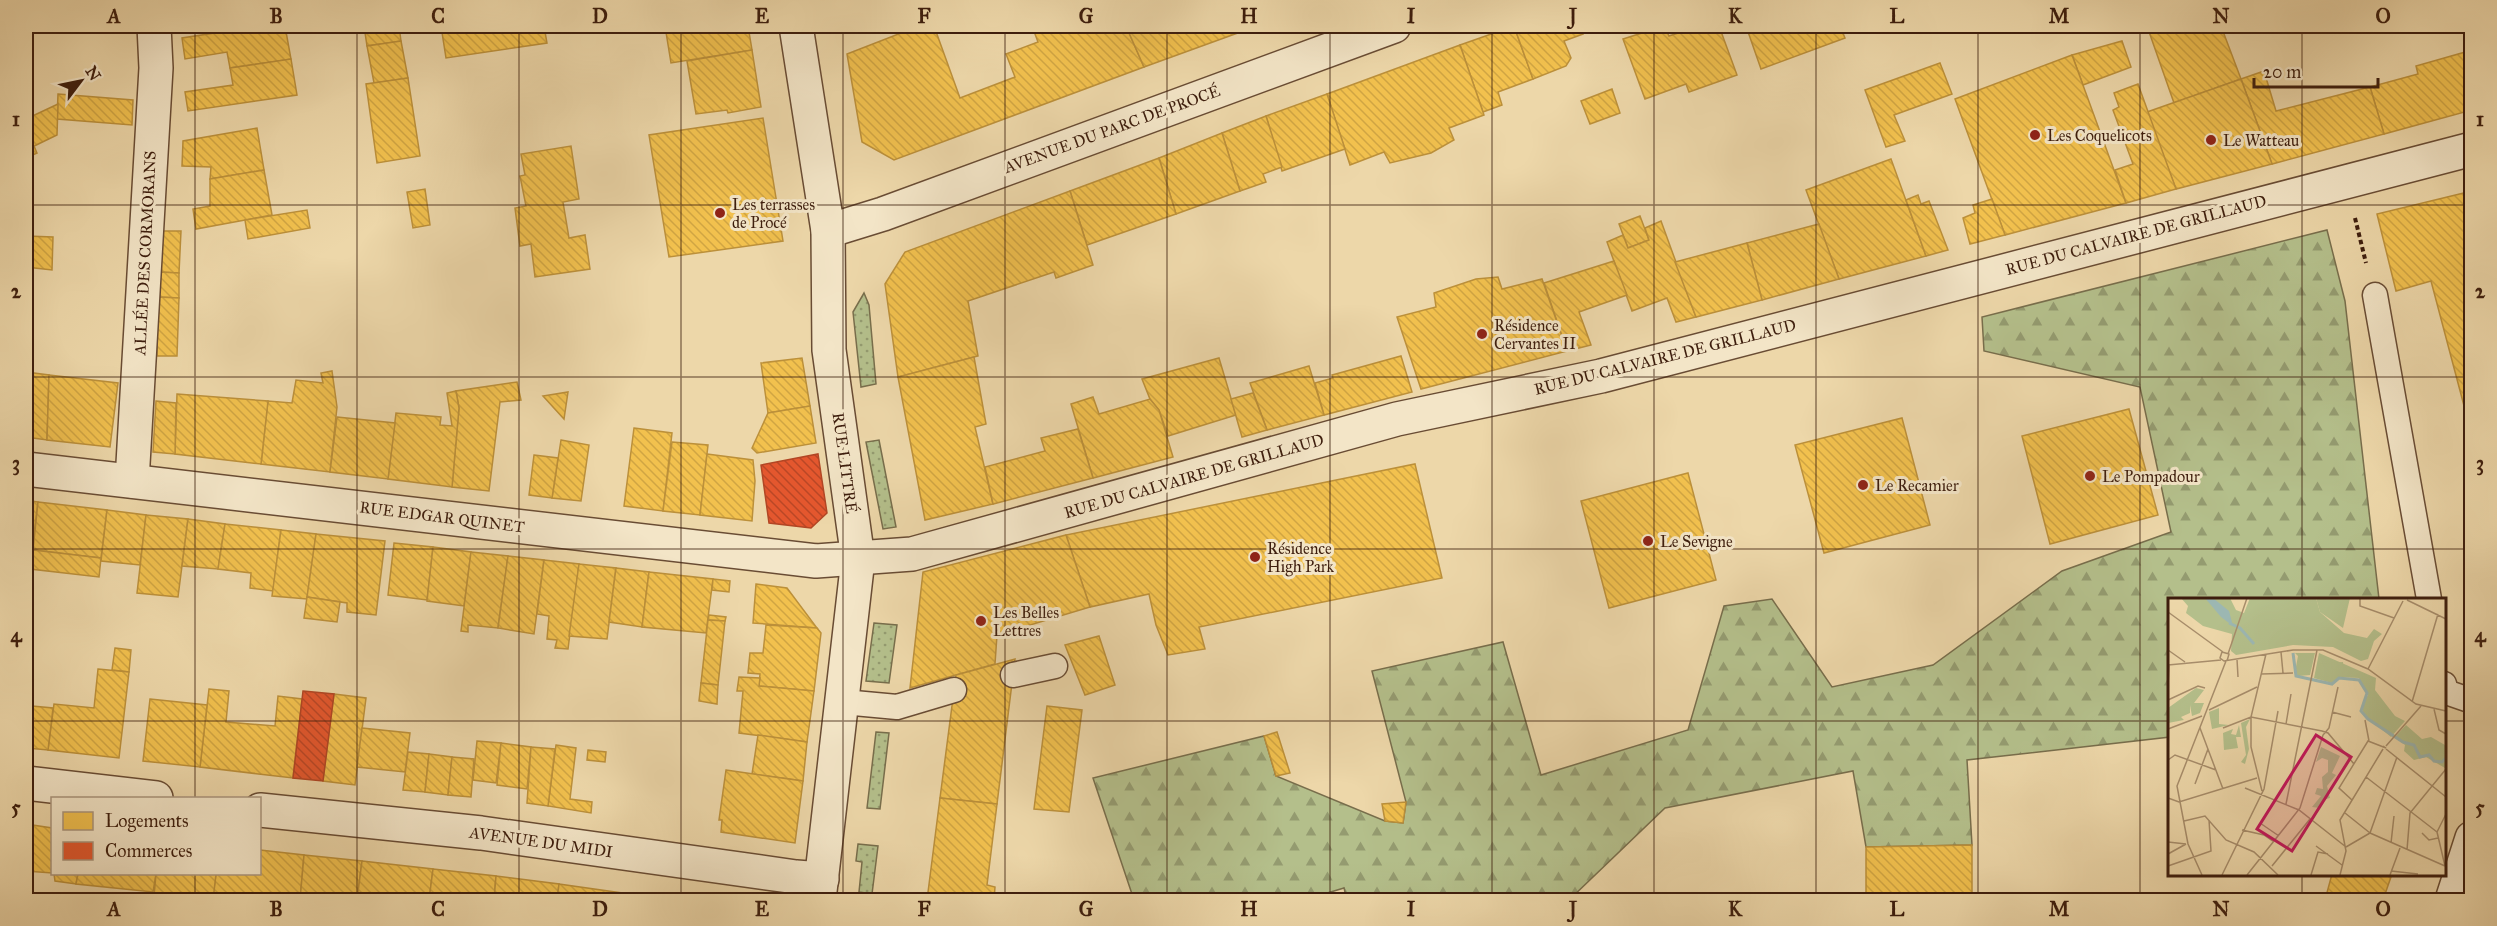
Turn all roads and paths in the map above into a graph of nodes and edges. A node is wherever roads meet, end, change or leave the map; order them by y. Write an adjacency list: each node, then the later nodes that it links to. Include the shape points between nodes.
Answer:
1 (154, 26): 9 (street, ALLÉE DES CORMORANS, via 156,68)
2 (796, 26): 6 (street, RUE LITTRÉ)
3 (1394, 26): 6 (street, AVENUE DU PARC DE PROCÉ)
4 (2472, 148): 5 (street, RUE DU CALVAIRE DE GRILLAUD)
5 (2346, 180): 7 (path); 10 (street, RUE DU CALVAIRE DE GRILLAUD, via 1600,376 1397,419 912,554)
6 (828, 231): 10 (street, RUE LITTRÉ, via 829,350)
7 (2375, 295): 11 (lane)
8 (26, 469): 9 (street, RUE EDGAR QUINET)
9 (132, 480): 10 (street, RUE EDGAR QUINET, via 816,561)
10 (858, 559): 17 (street, RUE LITTRÉ)
11 (2429, 598)
12 (1055, 666): 13 (lane)
13 (1013, 675)
14 (954, 690): 17 (lane, via 897,706)
15 (2446, 692): 16 (lane)
16 (2472, 701)
17 (843, 702): 22 (street, RUE LITTRÉ)
18 (26, 783): 19 (street)
19 (147, 797)
20 (261, 810): 22 (street, AVENUE DU MIDI, via 482,833 796,878)
21 (2472, 838): 23 (street)
22 (821, 890)
23 (2452, 900)

